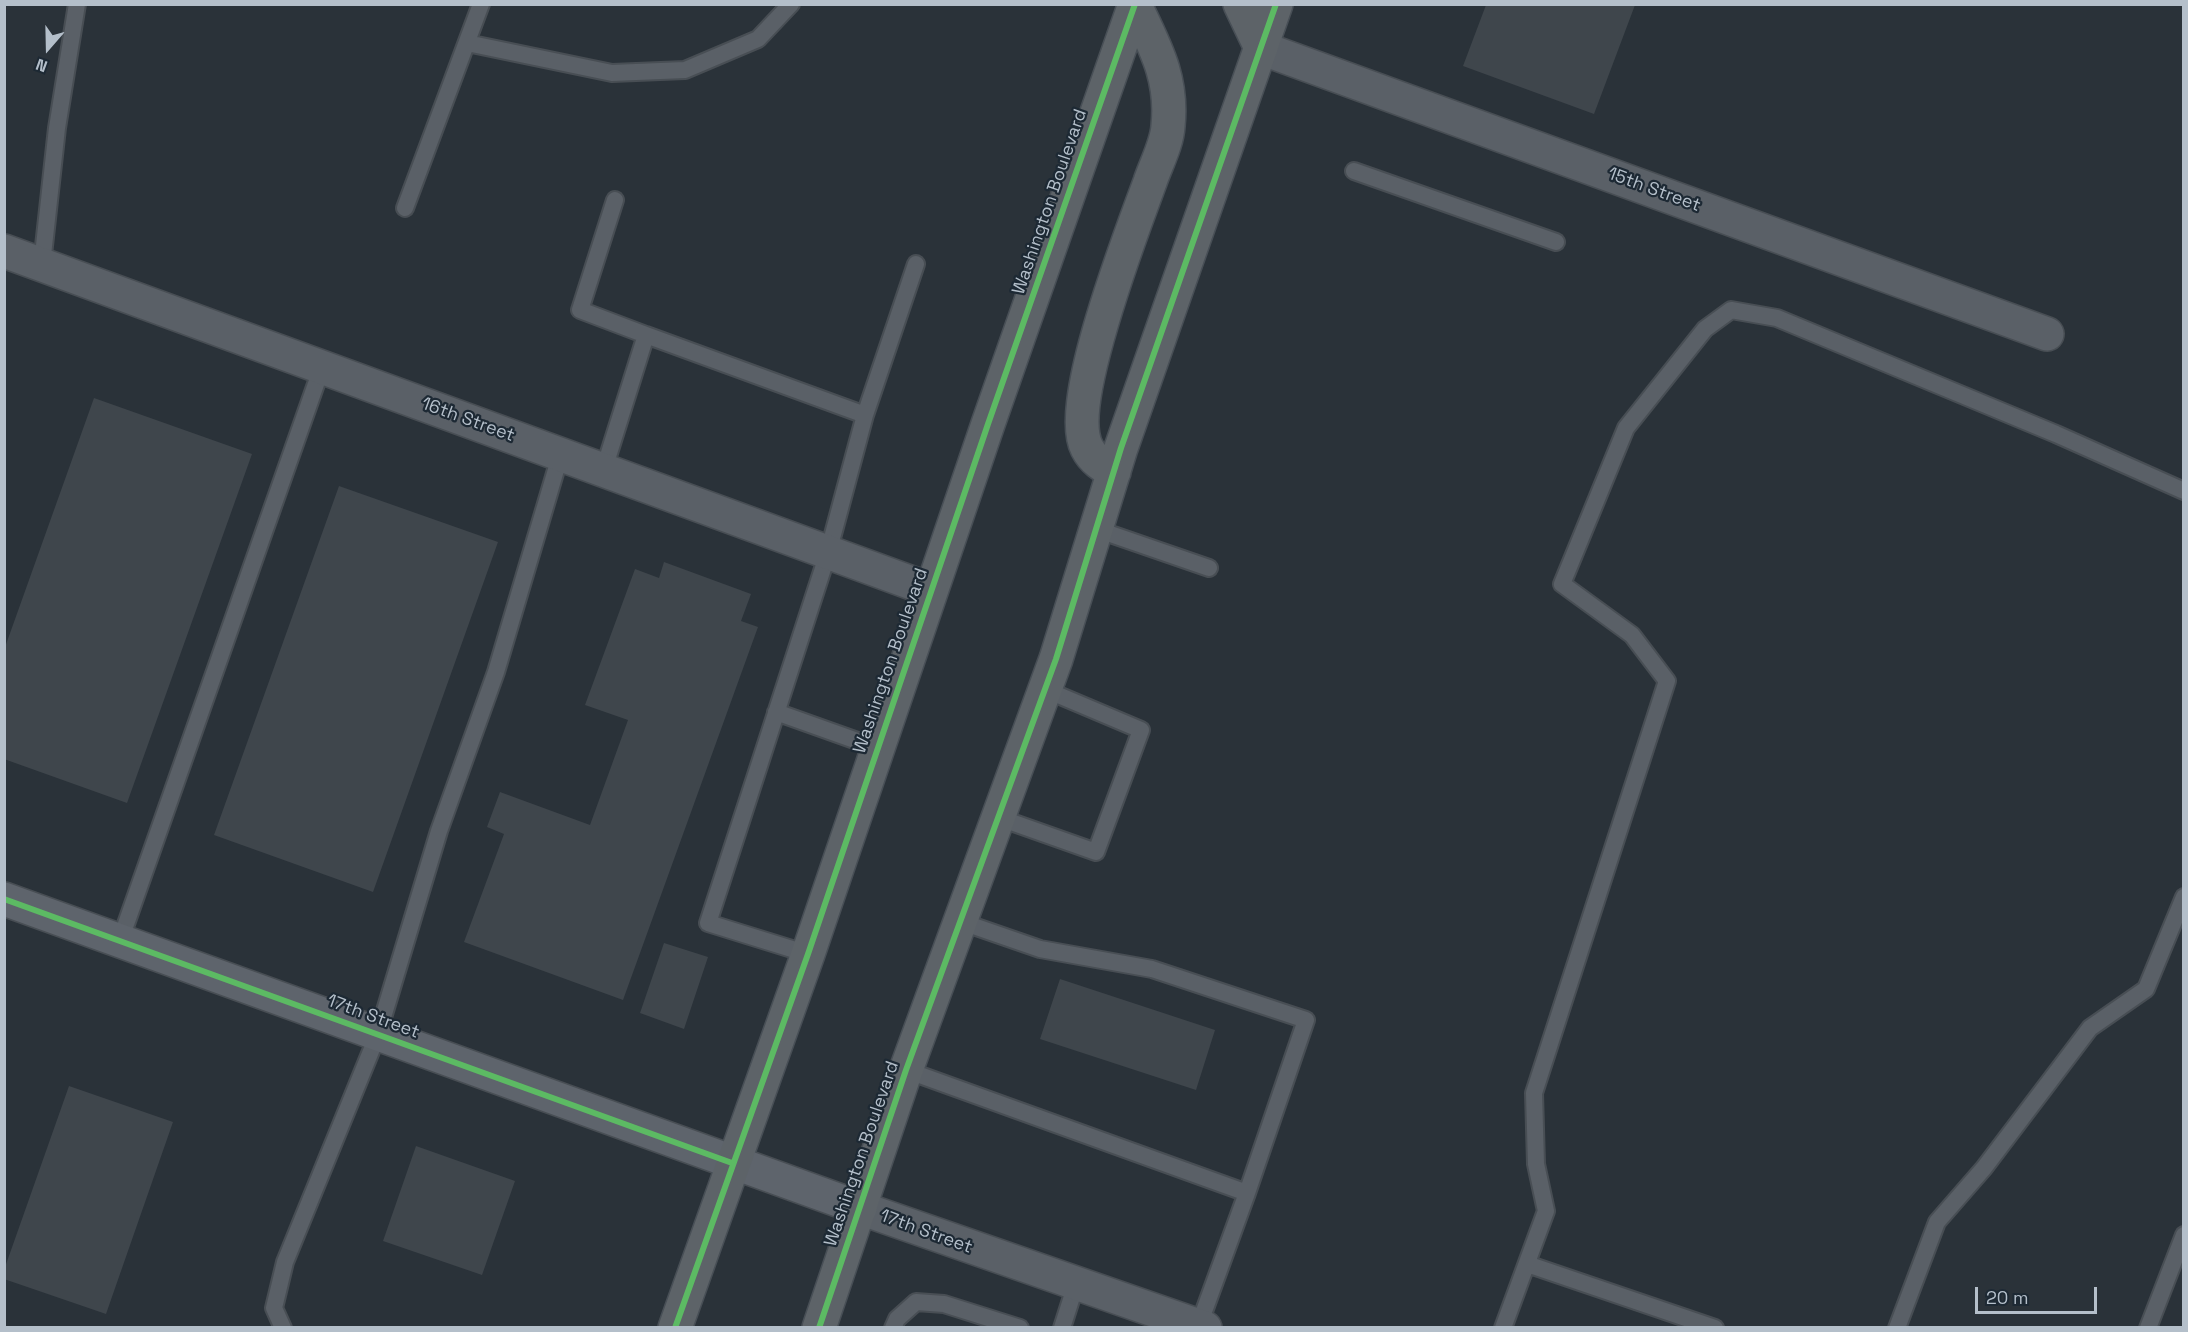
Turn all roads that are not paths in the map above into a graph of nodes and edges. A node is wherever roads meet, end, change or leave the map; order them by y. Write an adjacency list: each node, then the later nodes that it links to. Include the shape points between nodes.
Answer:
1 (77, 4): 14 (lane, via 57,128)
2 (481, 4): 7 (lane)
3 (791, 4): 7 (lane, via 758,39 685,70 612,73)
4 (1240, 4): 8 (main road)
5 (1276, 4): 8 (main road, Washington Boulevard)
6 (1135, 5): 22 (main road, via 1162,61 1169,92 1168,128 1102,319 1080,419 1087,447 1098,462); 27 (main road, Washington Boulevard)
7 (467, 43): 11 (lane)
8 (1261, 48): 16 (street, 15th Street); 22 (main road, Washington Boulevard)
9 (1354, 171): 12 (lane)
10 (615, 200): 17 (lane, via 580,310)
11 (405, 208)
12 (1556, 242)
13 (4, 251): 14 (street, 16th Street)
14 (42, 264): 18 (street, 16th Street)
15 (916, 264): 19 (lane)
16 (2047, 334)
17 (646, 335): 19 (lane); 21 (lane)
18 (322, 367): 20 (street, 16th Street); 35 (lane)
19 (865, 415): 25 (lane)
20 (561, 453): 21 (street, 16th Street); 37 (lane, via 496,672 440,831)
21 (604, 469): 25 (street, 16th Street)
22 (1114, 472): 24 (main road, Washington Boulevard)
23 (2184, 490): 43 (lane, via 1776,318 1731,310 1705,329 1626,429 1562,584 1632,634 1667,681 1534,1093 1536,1164 1546,1211)
24 (1096, 528): 26 (lane); 28 (main road, Washington Boulevard)
25 (828, 553): 27 (street, 16th Street); 29 (lane)
26 (1209, 568)
27 (932, 590): 30 (main road, Washington Boulevard)
28 (1044, 689): 31 (main road, Washington Boulevard); 31 (lane, via 1141,730 1096,852)
29 (776, 712): 30 (lane); 36 (lane, via 708,923)
30 (877, 748): 36 (main road, Washington Boulevard)
31 (997, 817): 34 (main road, Washington Boulevard)
32 (2184, 897): 54 (lane, via 2146,989 2090,1028 1984,1168 1936,1222)
33 (4, 899): 35 (main road, 17th Street)
34 (959, 921): 38 (main road, Washington Boulevard); 40 (lane, via 1040,949 1152,969 1306,1020)
35 (120, 941): 37 (main road, 17th Street)
36 (808, 954): 39 (main road, Washington Boulevard)
37 (378, 1034): 39 (main road, 17th Street); 46 (lane, via 285,1262 274,1308)
38 (906, 1070): 40 (lane); 41 (main road, Washington Boulevard)
39 (732, 1163): 41 (main road, 17th Street); 47 (main road, Washington Boulevard)
40 (1247, 1192): 45 (lane)
41 (860, 1208): 44 (street, 17th Street); 48 (main road, Washington Boulevard)
42 (2184, 1235): 55 (lane)
43 (1527, 1264): 52 (lane); 53 (lane)
44 (1076, 1284): 45 (street, 17th Street); 51 (lane)
45 (1196, 1326)
46 (284, 1328)
47 (675, 1328)
48 (819, 1328)
49 (894, 1328): 50 (lane, via 897,1319 916,1302 944,1304)
50 (1020, 1328)
51 (1062, 1328)
52 (1503, 1328)
53 (1715, 1328)
54 (1897, 1328)
55 (2148, 1328)

